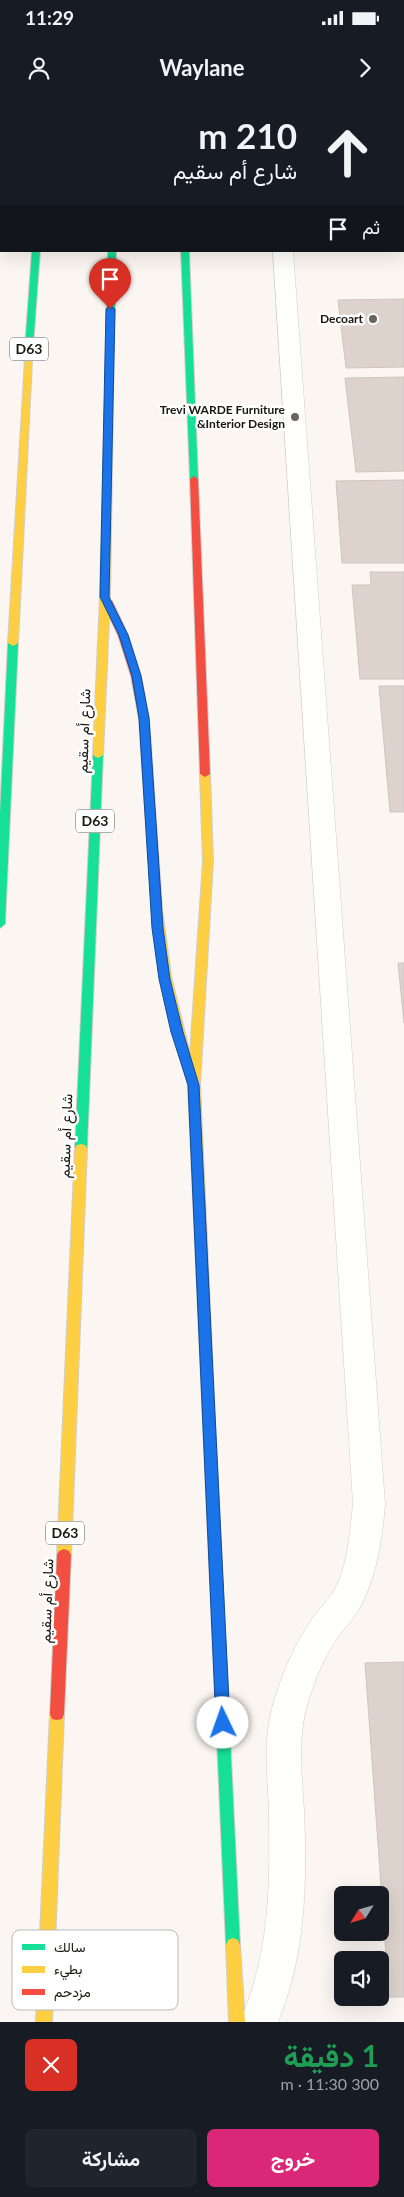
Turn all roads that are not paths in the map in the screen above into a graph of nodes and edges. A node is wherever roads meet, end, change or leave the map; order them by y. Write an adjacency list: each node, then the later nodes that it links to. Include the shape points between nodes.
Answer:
1 (36, 252): 5 (main road, D63)
2 (112, 252): 7 (main road, شارع أم سقيم / D63)
3 (185, 252): 9 (main road, via 208,861)
4 (283, 252): 12 (street, via 369,1504 362,1551 348,1599 324,1629 292,1700 283,1743 288,1877 282,1938 270,1999)
5 (22, 447): 6 (main road); 8 (main road, D63)
6 (11, 472)
7 (105, 597): 9 (main road, via 123,635 143,710 158,928 177,1032); 10 (main road, شارع أم سقيم / D63)
8 (0, 924)
9 (194, 1085): 11 (main road)
10 (48, 1930)
11 (237, 2022)
12 (259, 2022)

